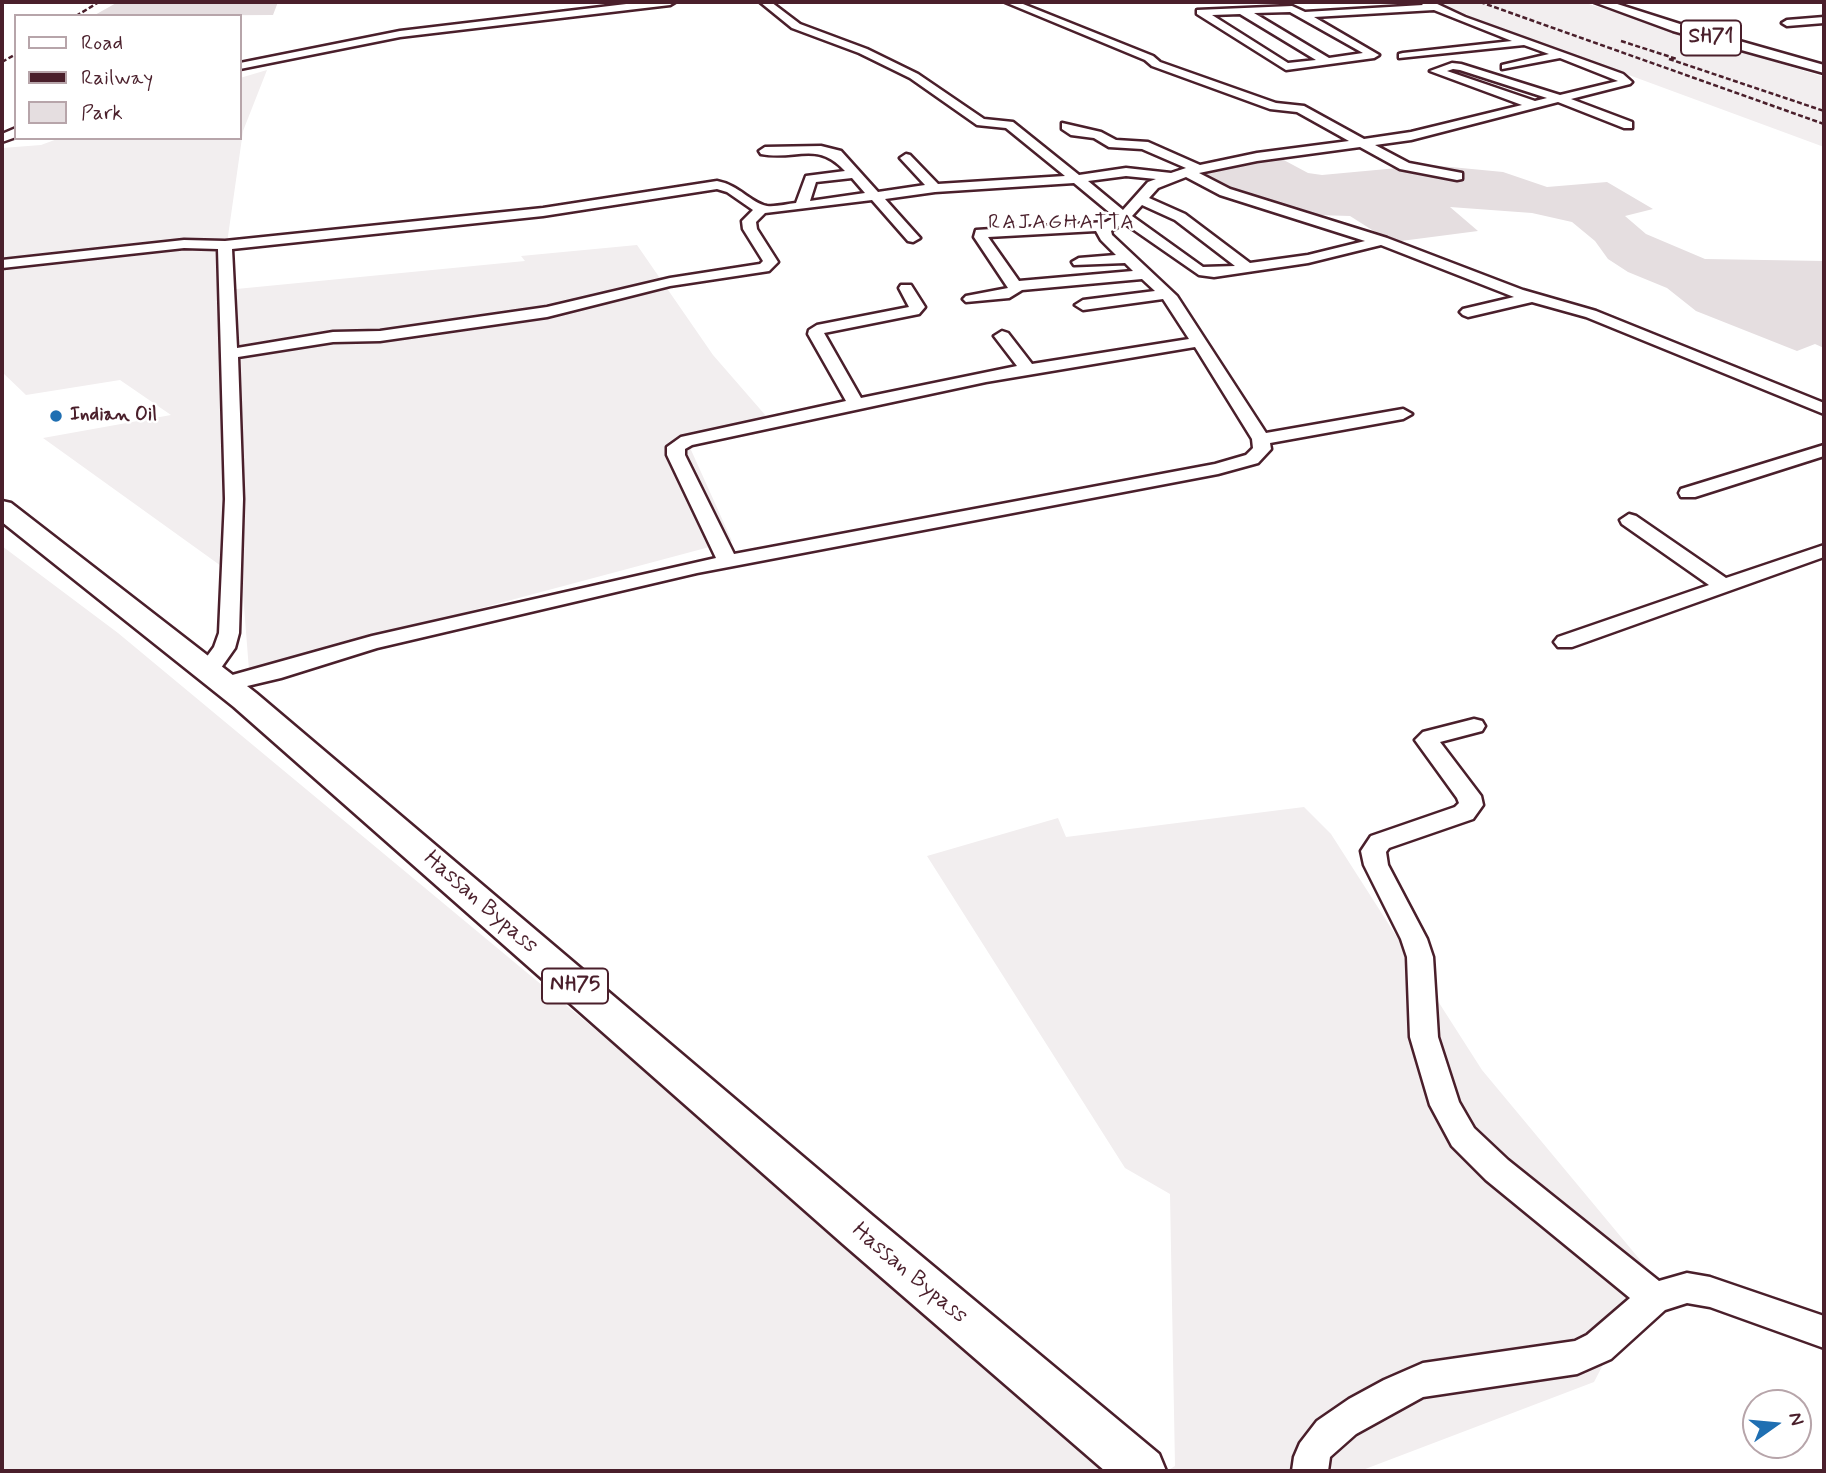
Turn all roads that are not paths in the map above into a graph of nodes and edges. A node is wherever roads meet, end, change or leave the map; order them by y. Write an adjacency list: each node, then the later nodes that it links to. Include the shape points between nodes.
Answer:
1 (541, 2): 9 (street)
2 (670, 2): 9 (street)
3 (765, 2): 32 (street, via 796,26 914,76 981,122 1009,125)
4 (1010, 2): 26 (street, via 1156,64 1274,106 1300,109)
5 (1600, 2): 13 (main road, SH71)
6 (1617, 2): 13 (main road, SH71)
7 (1430, 4): 10 (street); 14 (street)
8 (1243, 10): 10 (street, via 1292,9); 17 (street); 17 (street, via 1201,12 1286,67)
9 (543, 15): 19 (street, via 374,36)
10 (1303, 15): 17 (street, via 1374,55)
11 (1824, 20): 12 (street)
12 (1787, 23)
13 (1703, 32): 18 (main road, SH71); 21 (main road, SH71)
14 (1527, 43): 15 (street); 16 (street)
15 (1562, 55): 20 (street); 22 (street, via 1626,82)
16 (1403, 56)
17 (1326, 61)
18 (1824, 63)
19 (242, 66)
20 (1506, 67)
21 (1824, 69)
22 (1560, 99): 23 (street); 23 (street, via 1461,67 1436,71); 24 (street)
23 (1534, 105): 26 (street)
24 (1628, 125)
25 (1066, 126): 29 (street, via 1113,144 1144,145)
26 (1366, 144): 29 (street, via 1257,157); 31 (street, via 1415,169)
27 (765, 151): 30 (street, via 831,151)
28 (906, 158): 33 (street)
29 (1185, 172): 32 (street, via 1132,171); 35 (street, via 1153,185); 40 (street, via 1225,192)
30 (854, 174): 34 (street); 36 (street, via 811,180)
31 (1457, 176)
32 (1078, 179): 33 (street); 38 (street)
33 (935, 188): 34 (street)
34 (876, 195): 36 (street); 39 (street)
35 (1141, 199): 38 (street); 45 (street, via 1180,217)
36 (801, 206): 37 (street)
37 (761, 210): 41 (street, via 733,188 684,188 543,212); 56 (street, via 749,221 771,262 764,268 670,282 547,312)
38 (1117, 221): 42 (street, via 1103,230); 45 (street, via 1199,271); 47 (street, via 981,233)
39 (914, 238)
40 (1382, 241): 45 (street); 50 (street)
41 (225, 245): 44 (street, via 184,244); 56 (street)
42 (1128, 258): 43 (street); 46 (street)
43 (1079, 262)
44 (2, 264)
45 (1247, 268)
46 (1145, 274): 47 (street); 49 (street)
47 (1015, 286): 51 (street, via 1009,293)
48 (906, 288): 58 (street, via 917,307 914,312 817,330)
49 (1167, 294): 52 (street); 55 (street)
50 (1532, 297): 53 (street); 59 (street, via 1591,314)
51 (971, 299)
52 (1083, 306)
53 (1468, 312)
54 (1002, 337): 57 (street)
55 (1200, 342): 57 (street, via 1119,352); 61 (street)
56 (229, 354): 70 (street, via 234,499 229,634)
57 (1029, 371): 58 (street)
58 (856, 404): 67 (street, via 676,447)
59 (1824, 409)
60 (1403, 414): 61 (street)
61 (1261, 439): 67 (street, via 1262,449 1252,458 1218,469)
62 (1824, 450): 63 (street)
63 (1688, 493)
64 (2, 509): 70 (highway, Hassan Bypass / NH75)
65 (1629, 520): 68 (street)
66 (1824, 551): 68 (street)
67 (727, 561): 70 (street, via 372,643 273,673)
68 (1724, 586): 69 (street)
69 (1565, 642)
70 (217, 677): 74 (highway, Hassan Bypass / NH75)
71 (1474, 726): 72 (street, via 1426,740 1471,805 1464,813 1380,842 1373,851 1420,957 1424,1037 1445,1105 1463,1137 1497,1170)
72 (1655, 1298): 73 (street, via 1687,1287); 75 (street, via 1599,1347 1577,1357 1402,1387 1338,1425 1312,1453)
73 (1824, 1332)
74 (1142, 1471)
75 (1310, 1471)

